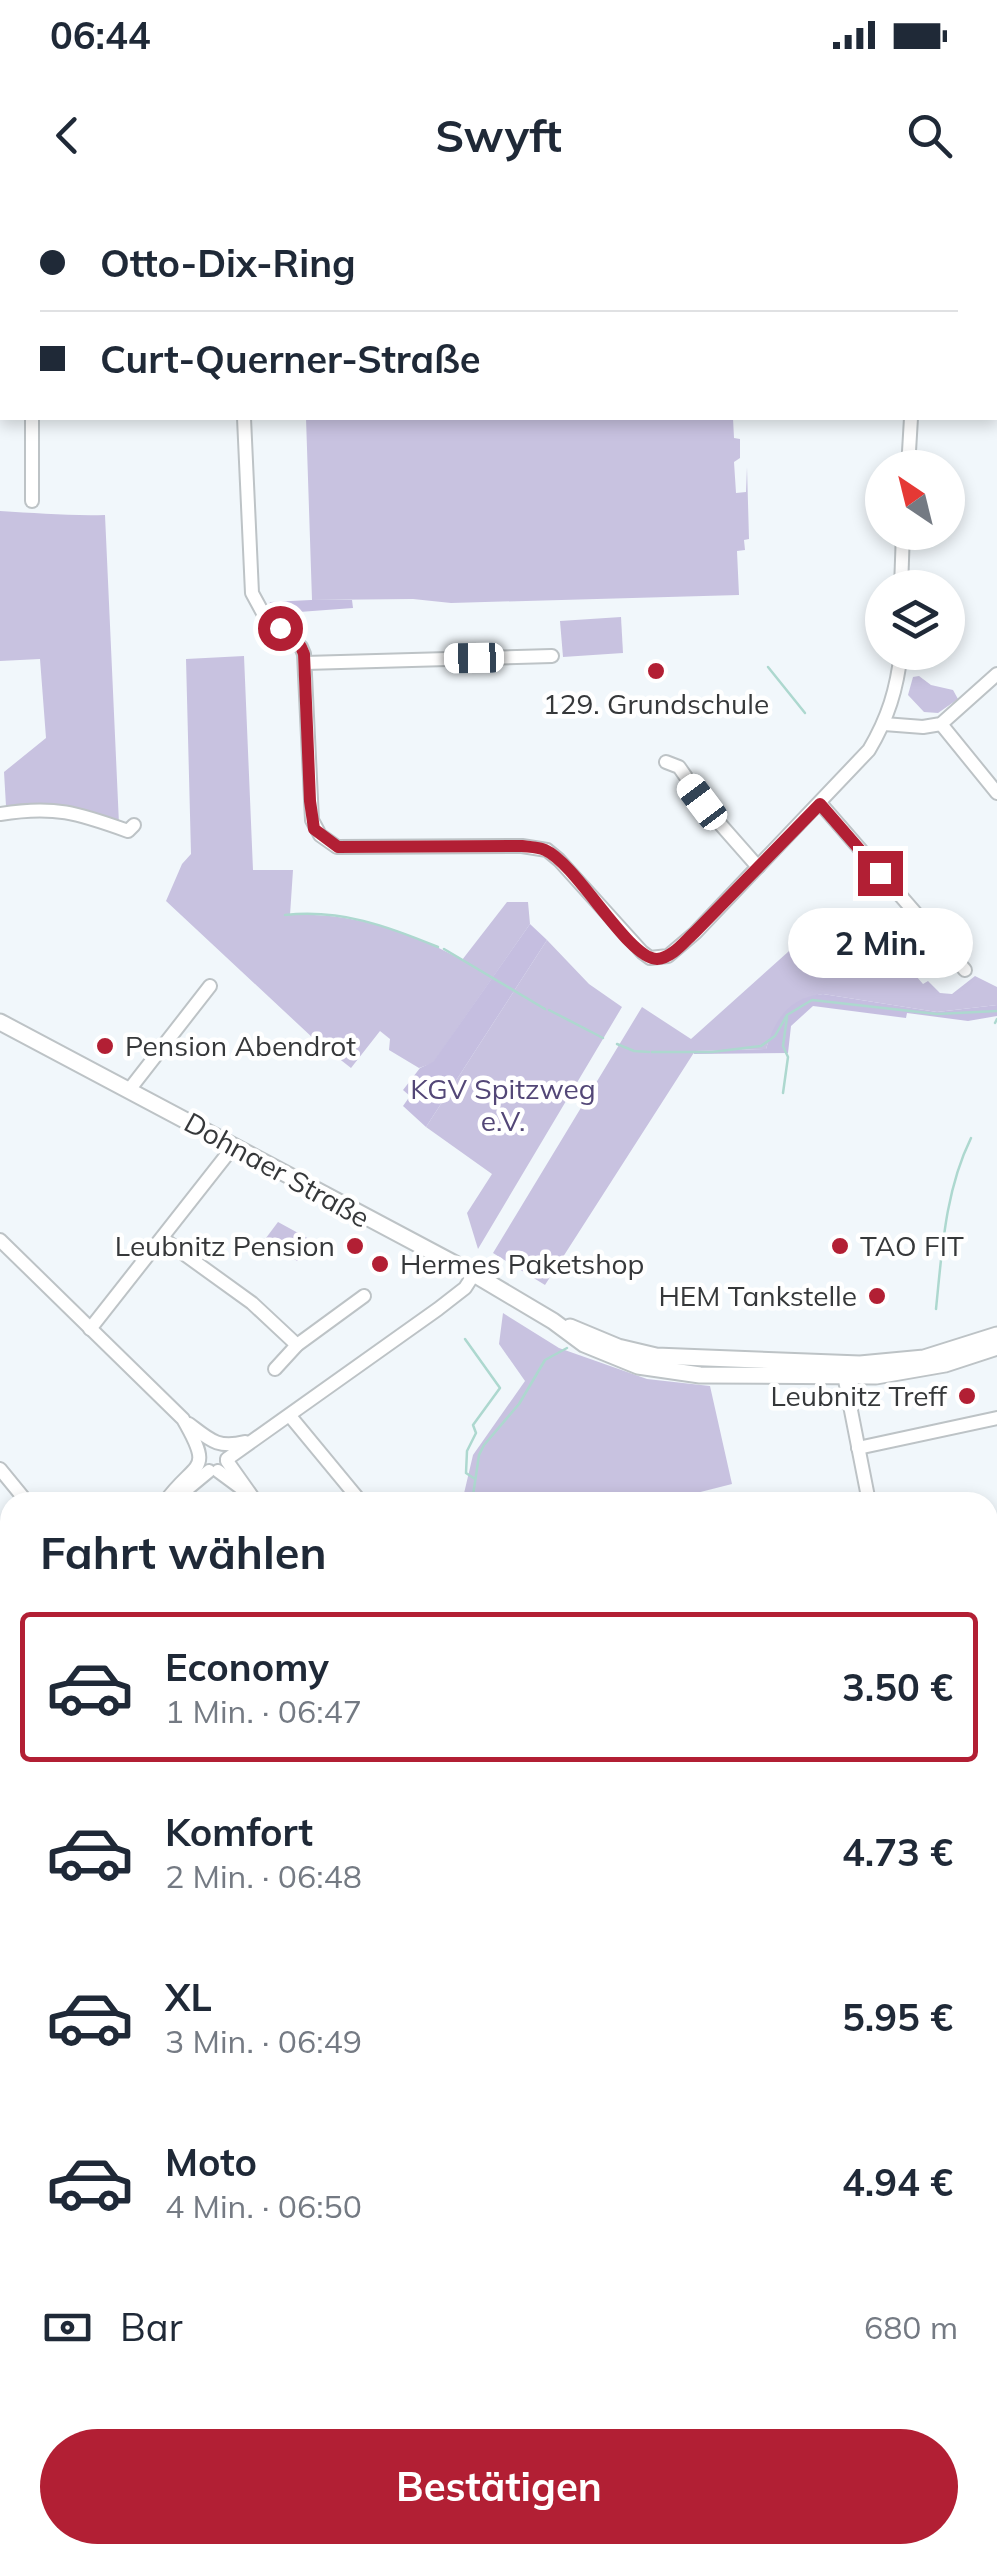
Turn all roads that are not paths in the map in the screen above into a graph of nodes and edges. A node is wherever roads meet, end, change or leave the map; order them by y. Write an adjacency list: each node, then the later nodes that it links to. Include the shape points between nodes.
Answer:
1 (32, 420): 5 (street)
2 (244, 420): 7 (street, via 252,593 264,616 301,647)
3 (911, 420): 4 (street)
4 (909, 450)
5 (32, 500)
6 (552, 656): 7 (street)
7 (305, 663): 17 (street, via 312,820 338,847 547,850 631,942 660,959)
8 (898, 670): 10 (street)
9 (997, 674): 11 (street)
10 (884, 724): 11 (street); 14 (street)
11 (941, 724): 13 (street)
12 (666, 762): 17 (street, via 680,767)
13 (997, 793)
14 (820, 804): 17 (street); 18 (street)
15 (0, 814): 16 (street, via 66,811 128,831)
16 (134, 825)
17 (758, 867)
18 (965, 970)
19 (210, 986): 21 (street)
20 (0, 1022): 21 (main road, Dohnaer Straße)
21 (129, 1090): 22 (main road, Dohnaer Straße)
22 (233, 1147): 23 (street); 25 (main road, Dohnaer Straße)
23 (162, 1238): 28 (street); 30 (street, via 252,1303)
24 (0, 1240): 28 (street)
25 (474, 1274): 27 (main road, Dohnaer Straße); 34 (street, via 438,1309)
26 (364, 1296): 30 (street)
27 (552, 1321): 29 (main road, Dohnaer Straße, via 637,1353 698,1360 887,1364); 33 (main road, Dohnaer Straße, via 584,1344 638,1366 700,1375)
28 (90, 1329): 37 (street)
29 (997, 1335)
30 (297, 1346): 32 (street)
31 (997, 1347): 33 (main road, Dohnaer Straße, via 906,1373)
32 (275, 1369)
33 (844, 1376): 36 (street)
34 (290, 1416): 37 (street); 42 (street)
35 (997, 1421): 36 (street)
36 (858, 1448): 43 (street)
37 (215, 1458): 40 (street); 41 (street)
38 (0, 1469): 39 (street)
39 (19, 1492)
40 (188, 1492)
41 (247, 1492)
42 (353, 1492)
43 (867, 1492)

